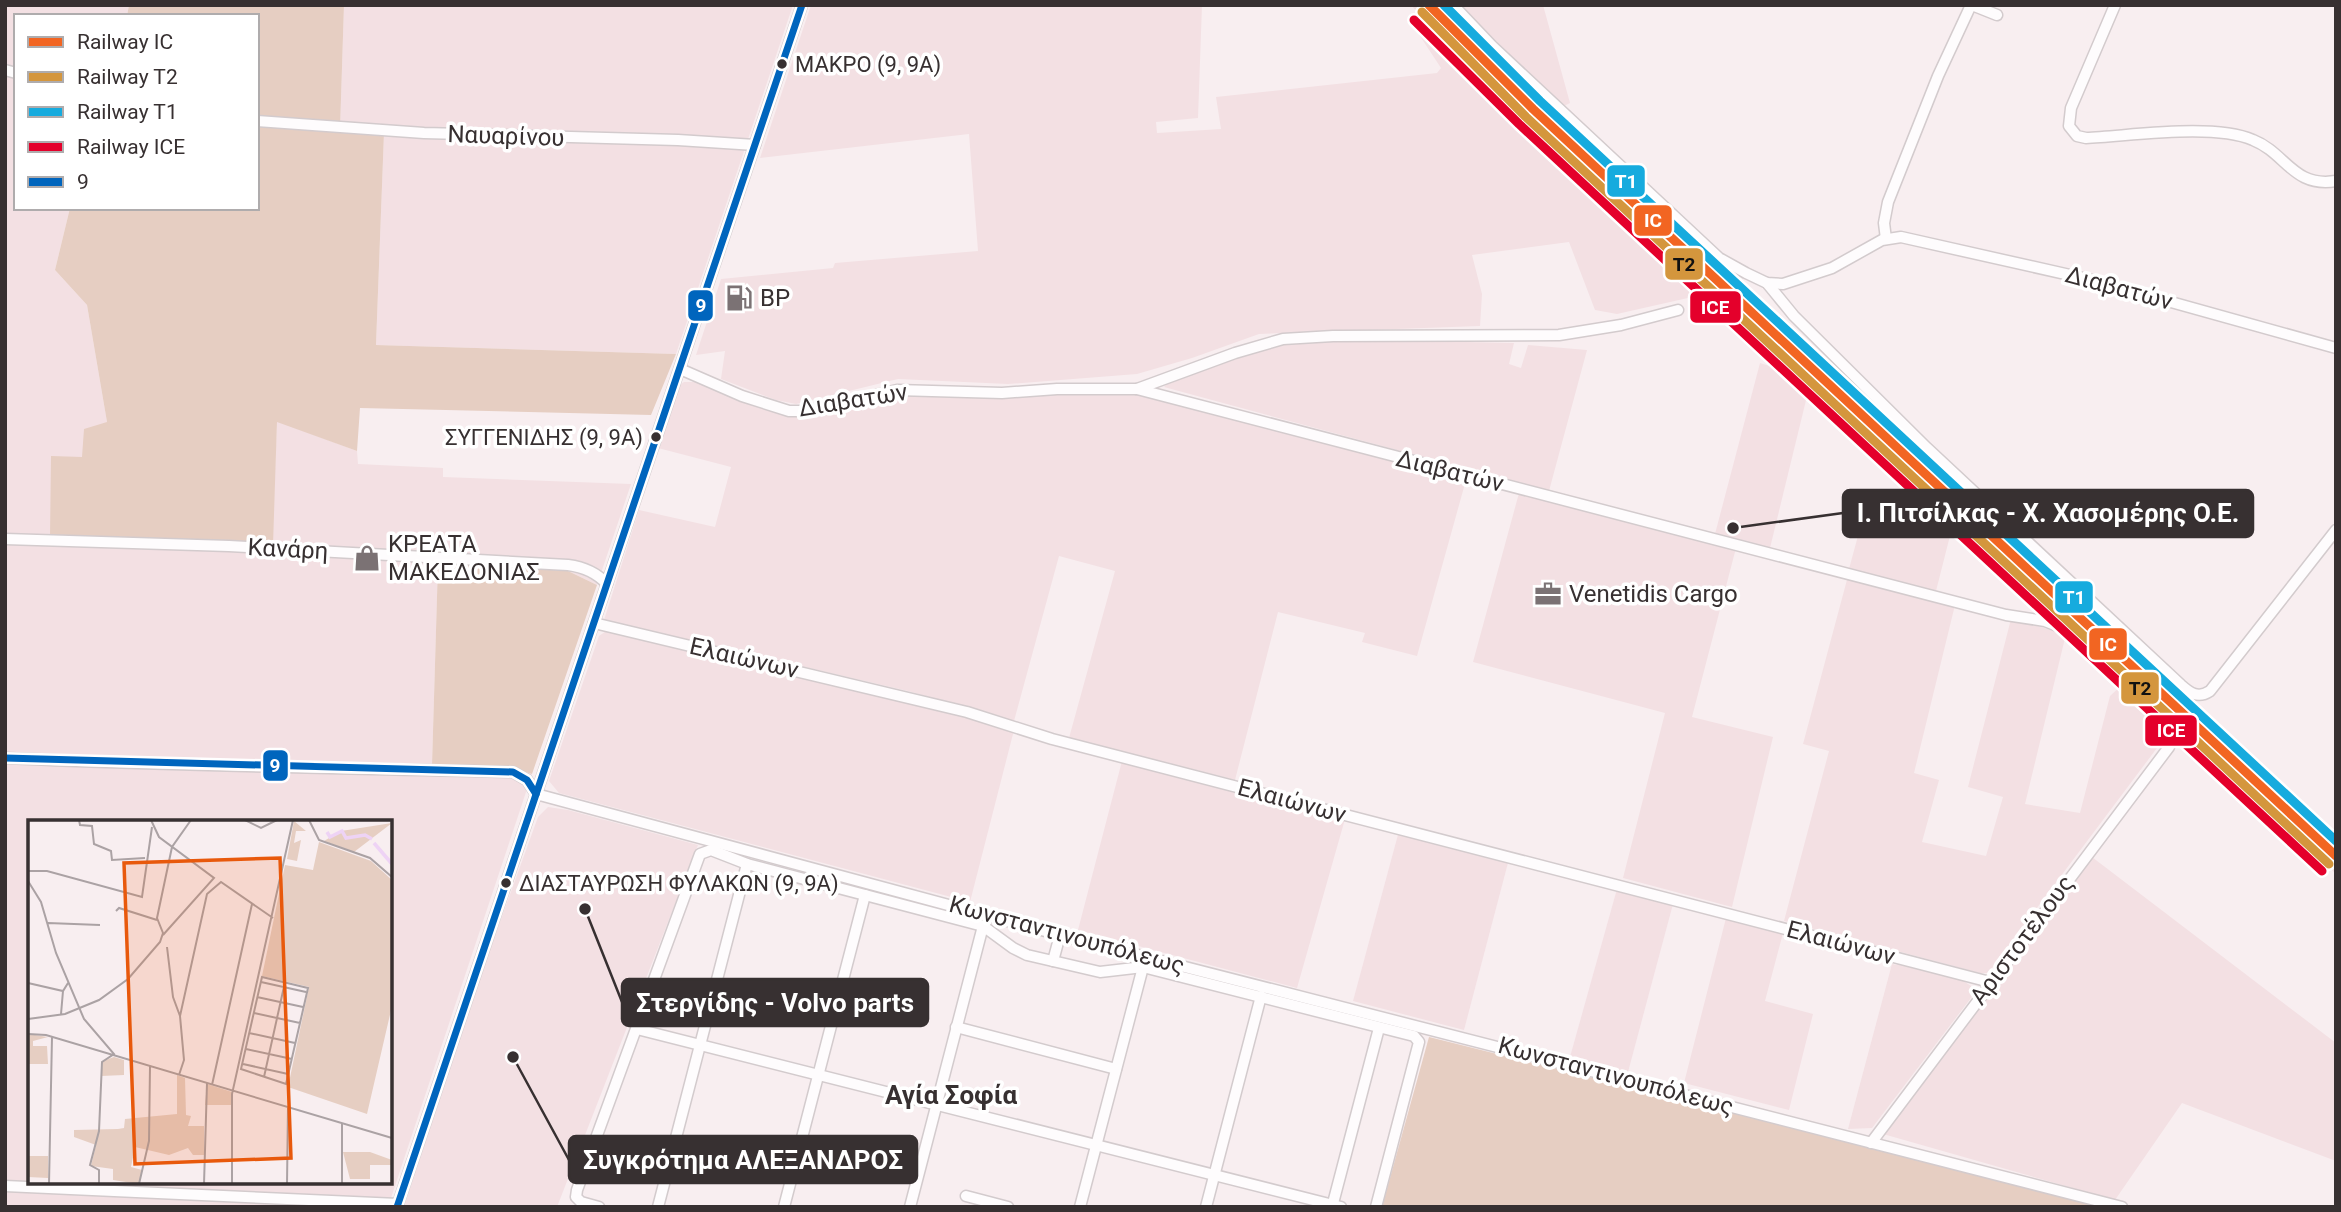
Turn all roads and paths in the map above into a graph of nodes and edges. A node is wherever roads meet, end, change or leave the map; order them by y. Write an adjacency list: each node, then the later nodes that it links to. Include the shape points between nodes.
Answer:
1 (802, 5): 7 (street)
2 (1453, 5): 10 (street, via 1719,258)
3 (1972, 5): 5 (street); 9 (street, via 1888,201)
4 (2115, 5): 8 (street, via 2071,108 2069,126 2077,135 2232,135 2252,139 2309,181)
5 (1997, 15)
6 (259, 121): 7 (street, Ναυαρίνου, via 424,133)
7 (755, 145): 13 (street)
8 (2336, 181)
9 (1886, 239): 10 (street, via 1808,278); 12 (street, Διαβατών, via 1901,237 2092,281)
10 (1767, 283): 15 (street, via 1794,316 1927,448 2196,695 2207,694)
11 (1678, 310): 14 (street, via 1559,335 1283,339)
12 (2336, 348)
13 (680, 369): 14 (street, Διαβατών, via 789,411 897,390); 17 (street)
14 (1136, 389): 19 (street, Διαβατών, via 2006,615 2045,621 2075,633 2154,706 2168,722)
15 (2336, 530)
16 (5, 539): 17 (street, Κανάρη, via 568,565 585,568)
17 (607, 584): 18 (street)
18 (594, 623): 21 (street); 28 (street, Ελαιώνων, via 967,712 1052,739)
19 (2172, 737): 28 (street, Αριστοτέλους, via 2169,747)
20 (5, 758): 21 (street, Κωνσταντινουπόλεως, via 513,772 527,780)
21 (537, 794): 25 (street, Κωνσταντινουπόλεως); 42 (street)
22 (747, 864): 23 (street); 32 (street, via 711,850 700,854); 33 (street)
23 (865, 895): 24 (street); 35 (street)
24 (983, 926): 26 (street, via 1027,955); 30 (street)
25 (1060, 935): 26 (street); 37 (street, Κωνσταντινουπόλεως)
26 (1053, 961): 27 (street, via 1100,972)
27 (1143, 967): 29 (street); 34 (street)
28 (1990, 982): 37 (street, Αριστοτέλους)
29 (1261, 996): 31 (street); 39 (street)
30 (956, 1027): 34 (street); 36 (street)
31 (1379, 1028): 43 (street); 51 (street, via 1415,1036 1419,1042)
32 (637, 1029): 33 (street); 44 (street, via 577,1190 581,1202)
33 (699, 1046): 35 (street); 45 (street)
34 (1116, 1069): 38 (street)
35 (818, 1075): 36 (street); 46 (street)
36 (937, 1105): 38 (street); 47 (street)
37 (1871, 1143): 52 (street, Κωνσταντινουπόλεως)
38 (1096, 1146): 39 (street); 49 (street)
39 (1214, 1175): 43 (street); 50 (street)
40 (5, 1186): 42 (street)
41 (966, 1196): 48 (street)
42 (398, 1206)
43 (1335, 1206)
44 (598, 1207)
45 (658, 1207)
46 (784, 1207)
47 (910, 1207)
48 (1008, 1207)
49 (1080, 1207)
50 (1206, 1207)
51 (1376, 1207)
52 (2122, 1207)

